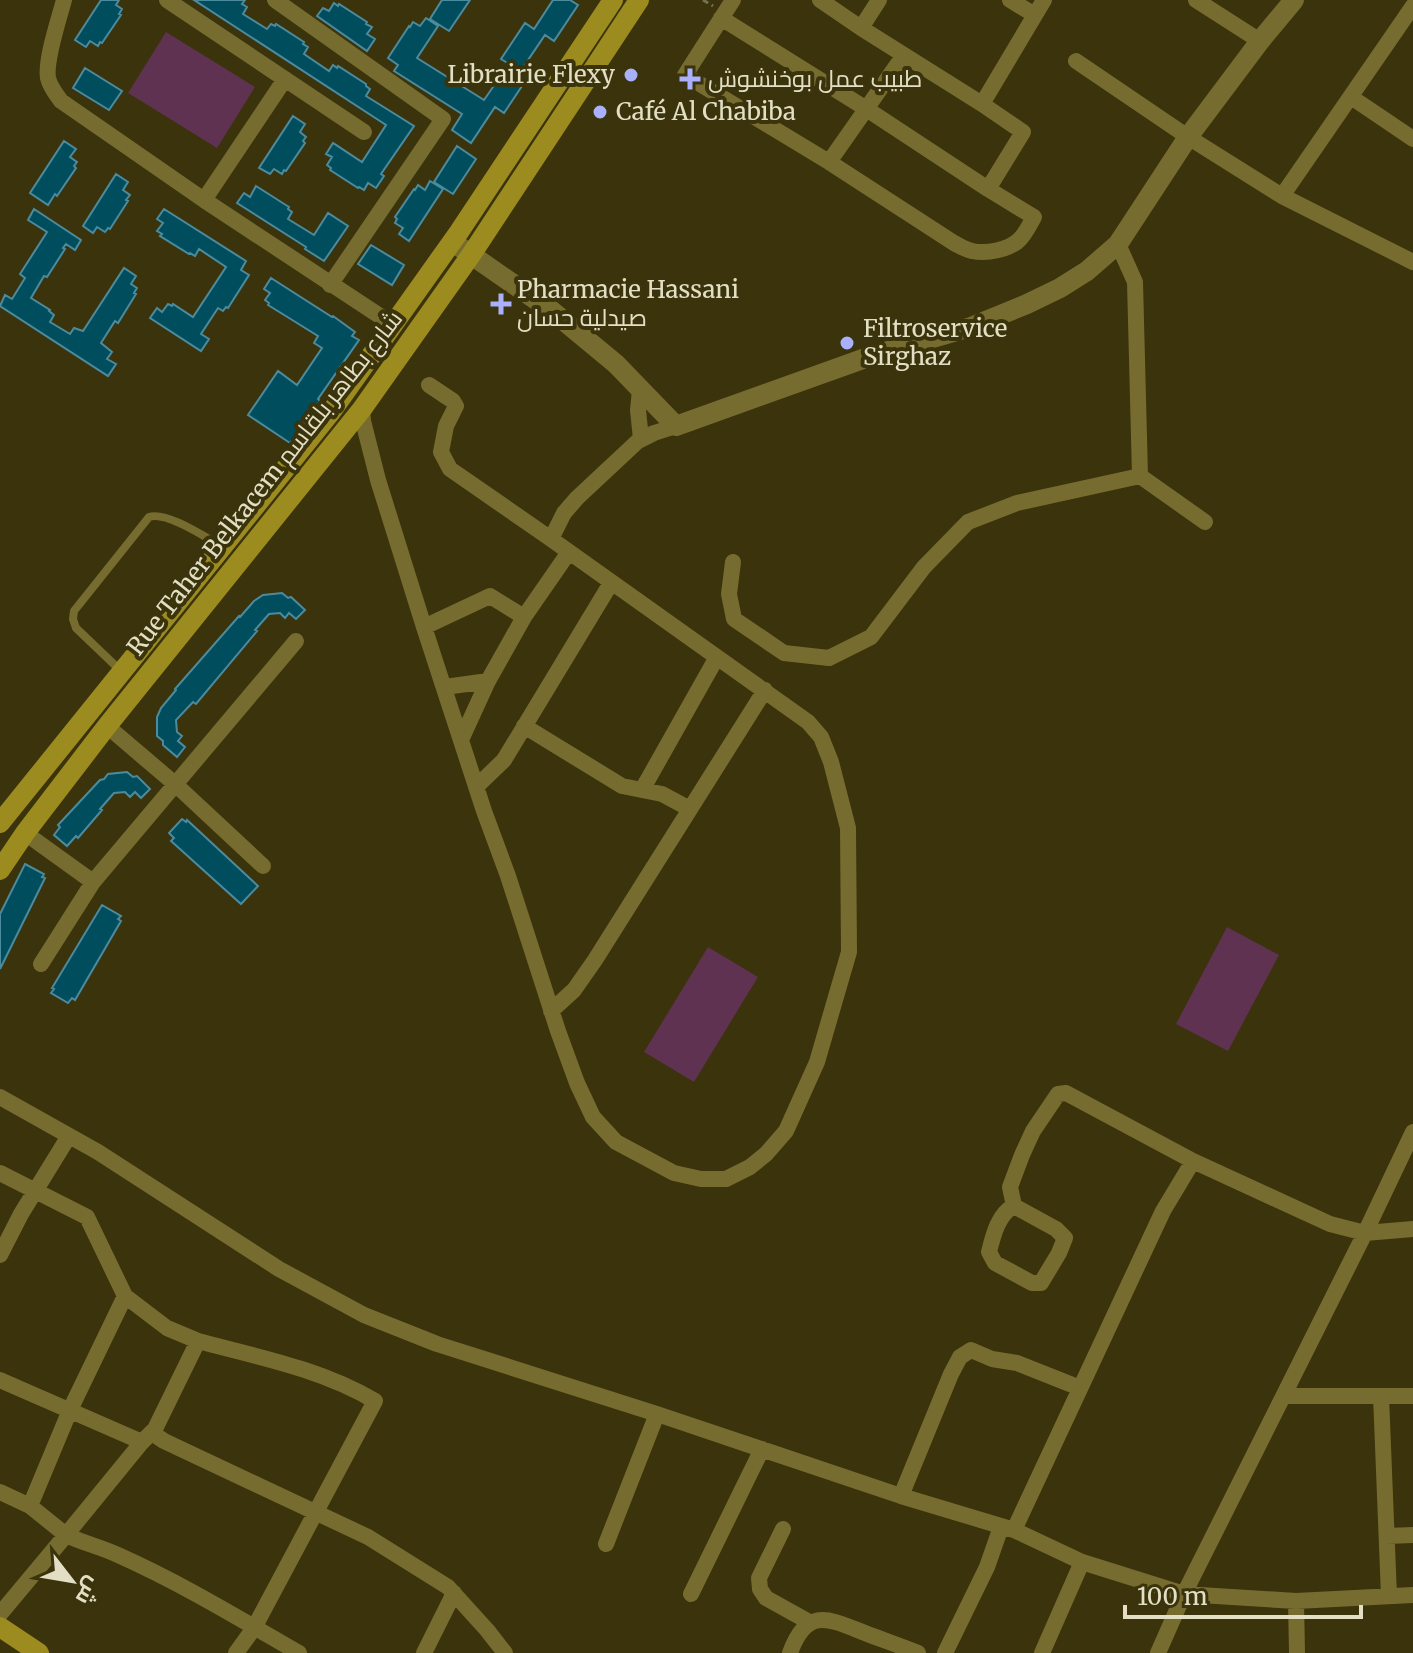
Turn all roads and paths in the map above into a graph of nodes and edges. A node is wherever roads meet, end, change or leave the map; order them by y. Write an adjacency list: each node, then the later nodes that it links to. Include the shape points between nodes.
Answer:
1 (64, 0): 30 (street, via 49,61 52,89 61,101)
2 (167, 0): 20 (street)
3 (275, 0): 35 (street, via 443,119)
4 (613, 0): 31 (main road, Rue Taher Belkacem شارع بطاهر بلقاسم)
5 (639, 0): 33 (main road, Rue Taher Belkacem شارع بطاهر بلقاسم)
6 (733, 0): 15 (street)
7 (820, 0): 16 (street)
8 (879, 0): 16 (street)
9 (1010, 0): 14 (street)
10 (1044, 0): 14 (street)
11 (1196, 0): 17 (street)
12 (1294, 0): 17 (street)
13 (1413, 6): 21 (street)
14 (1035, 15): 22 (street)
15 (721, 18): 23 (street); 27 (street, via 685,75)
16 (861, 28): 18 (street)
17 (1260, 41): 25 (street)
18 (904, 55): 22 (street); 23 (street)
19 (1076, 61): 25 (street)
20 (285, 79): 24 (street); 30 (street)
21 (1351, 97): 26 (street); 29 (street)
22 (982, 104): 28 (street, via 1023,132)
23 (865, 108): 27 (street); 28 (street)
24 (364, 132)
25 (1188, 137): 29 (street); 32 (street)
26 (1413, 139)
27 (829, 162): 28 (street, via 976,252 1015,244 1034,217)
28 (988, 189)
29 (1282, 196): 34 (street)
30 (204, 200): 35 (street)
31 (452, 241): 33 (street); 36 (main road, Rue Taher Belkacem شارع بطاهر بلقاسم)
32 (1118, 244): 40 (street, via 1073,280 1012,311); 42 (street, via 1135,282)
33 (471, 255): 38 (street, via 552,311); 39 (main road, Rue Taher Belkacem شارع بطاهر بلقاسم)
34 (1413, 262)
35 (330, 285): 36 (street)
36 (392, 324): 45 (main road, Rue Taher Belkacem شارع بطاهر بلقاسم, via 331,412)
37 (429, 385): 44 (street, via 456,406 441,452 450,469)
38 (640, 390): 40 (street); 41 (street)
39 (362, 409): 50 (street, via 378,480); 57 (main road, Rue Taher Belkacem شارع بطاهر بلقاسم)
40 (676, 426): 41 (street)
41 (641, 439): 44 (street, via 577,498)
42 (1140, 476): 43 (street); 47 (street, via 1017,503 968,522 924,567 871,637 829,658 784,653 734,619 729,594)
43 (1205, 522)
44 (551, 539): 46 (street)
45 (222, 546): 53 (main road, Rue Taher Belkacem شارع بطاهر بلقاسم); 53 (lane, via 182,525 149,517 74,611 76,628)
46 (569, 552): 48 (street); 49 (street)
47 (733, 562)
48 (611, 583): 52 (street); 58 (street)
49 (524, 617): 50 (street, via 490,596); 54 (street)
50 (424, 627): 55 (street)
51 (296, 641): 60 (street)
52 (717, 657): 56 (street); 62 (street)
53 (121, 671): 64 (main road, Rue Taher Belkacem شارع بطاهر بلقاسم)
54 (488, 681): 55 (street); 59 (street)
55 (445, 687): 59 (street)
56 (765, 690): 63 (street); 70 (street, via 821,737 848,828 849,952 817,1062 786,1131 750,1167 726,1179 674,1173 645,1159 616,1142 593,1117)
57 (107, 726): 60 (street); 65 (main road, Rue Taher Belkacem شارع بطاهر بلقاسم)
58 (524, 726): 61 (street, via 504,760); 62 (street, via 622,786)
59 (461, 740): 61 (street)
60 (175, 784): 66 (street); 68 (street)
61 (476, 787): 70 (street)
62 (642, 790): 63 (street)
63 (690, 809): 70 (street, via 595,960)
64 (0, 823)
65 (25, 833): 67 (main road, Rue Taher Belkacem شارع بطاهر بلقاسم); 68 (street)
66 (263, 866)
67 (0, 870)
68 (93, 882): 69 (street)
69 (41, 964)
70 (551, 1011)
71 (0, 1097): 73 (street)
72 (1413, 1132): 79 (street)
73 (69, 1136): 76 (street); 89 (street, via 279,1269 364,1315 437,1344)
74 (1193, 1161): 77 (street, via 1066,1093 1058,1094 1022,1155 1010,1187); 79 (street, via 1330,1224); 84 (street, via 1163,1211)
75 (0, 1173): 76 (street)
76 (35, 1190): 80 (street); 81 (street, via 87,1217)
77 (1014, 1206): 77 (street, via 1065,1238 1041,1283 995,1263 989,1252 1005,1211)
78 (1413, 1229): 79 (street)
79 (1365, 1233): 85 (street)
80 (0, 1255)
81 (125, 1296): 82 (street, via 167,1328); 88 (street)
82 (198, 1341): 90 (street); 95 (street, via 313,1372 375,1401)
83 (0, 1380): 88 (street)
84 (1080, 1388): 93 (street, via 971,1350 951,1374); 97 (street)
85 (1284, 1396): 86 (street); 105 (street)
86 (1381, 1396): 87 (street); 100 (street)
87 (1413, 1396)
88 (70, 1410): 90 (street); 94 (street)
89 (657, 1414): 91 (street); 101 (street)
90 (147, 1438): 95 (street); 98 (street)
91 (762, 1449): 93 (street); 104 (street)
92 (0, 1492): 94 (street)
93 (901, 1496): 97 (street)
94 (30, 1506): 98 (street)
95 (316, 1511): 103 (street, via 368,1537); 112 (street)
96 (783, 1529): 110 (street, via 759,1578 760,1589 766,1598)
97 (1008, 1529): 102 (street); 120 (street)
98 (66, 1535): 109 (street); 112 (street, via 116,1554)
99 (1413, 1535): 100 (street)
100 (1387, 1536): 107 (street)
101 (606, 1544)
102 (1082, 1562): 105 (street); 121 (street)
103 (454, 1593): 116 (street); 117 (street)
104 (691, 1594)
105 (1184, 1594): 108 (street); 122 (street)
106 (1413, 1595): 107 (street)
107 (1389, 1596): 108 (street)
108 (1296, 1601): 123 (street)
109 (0, 1614)
110 (811, 1623): 118 (street, via 798,1634); 119 (street, via 837,1621)
111 (0, 1627): 113 (main road)
112 (254, 1628): 114 (street); 115 (street)
113 (39, 1653)
114 (236, 1653)
115 (299, 1653)
116 (424, 1653)
117 (505, 1653)
118 (790, 1653)
119 (918, 1653)
120 (945, 1653)
121 (1042, 1653)
122 (1158, 1653)
123 (1297, 1653)

